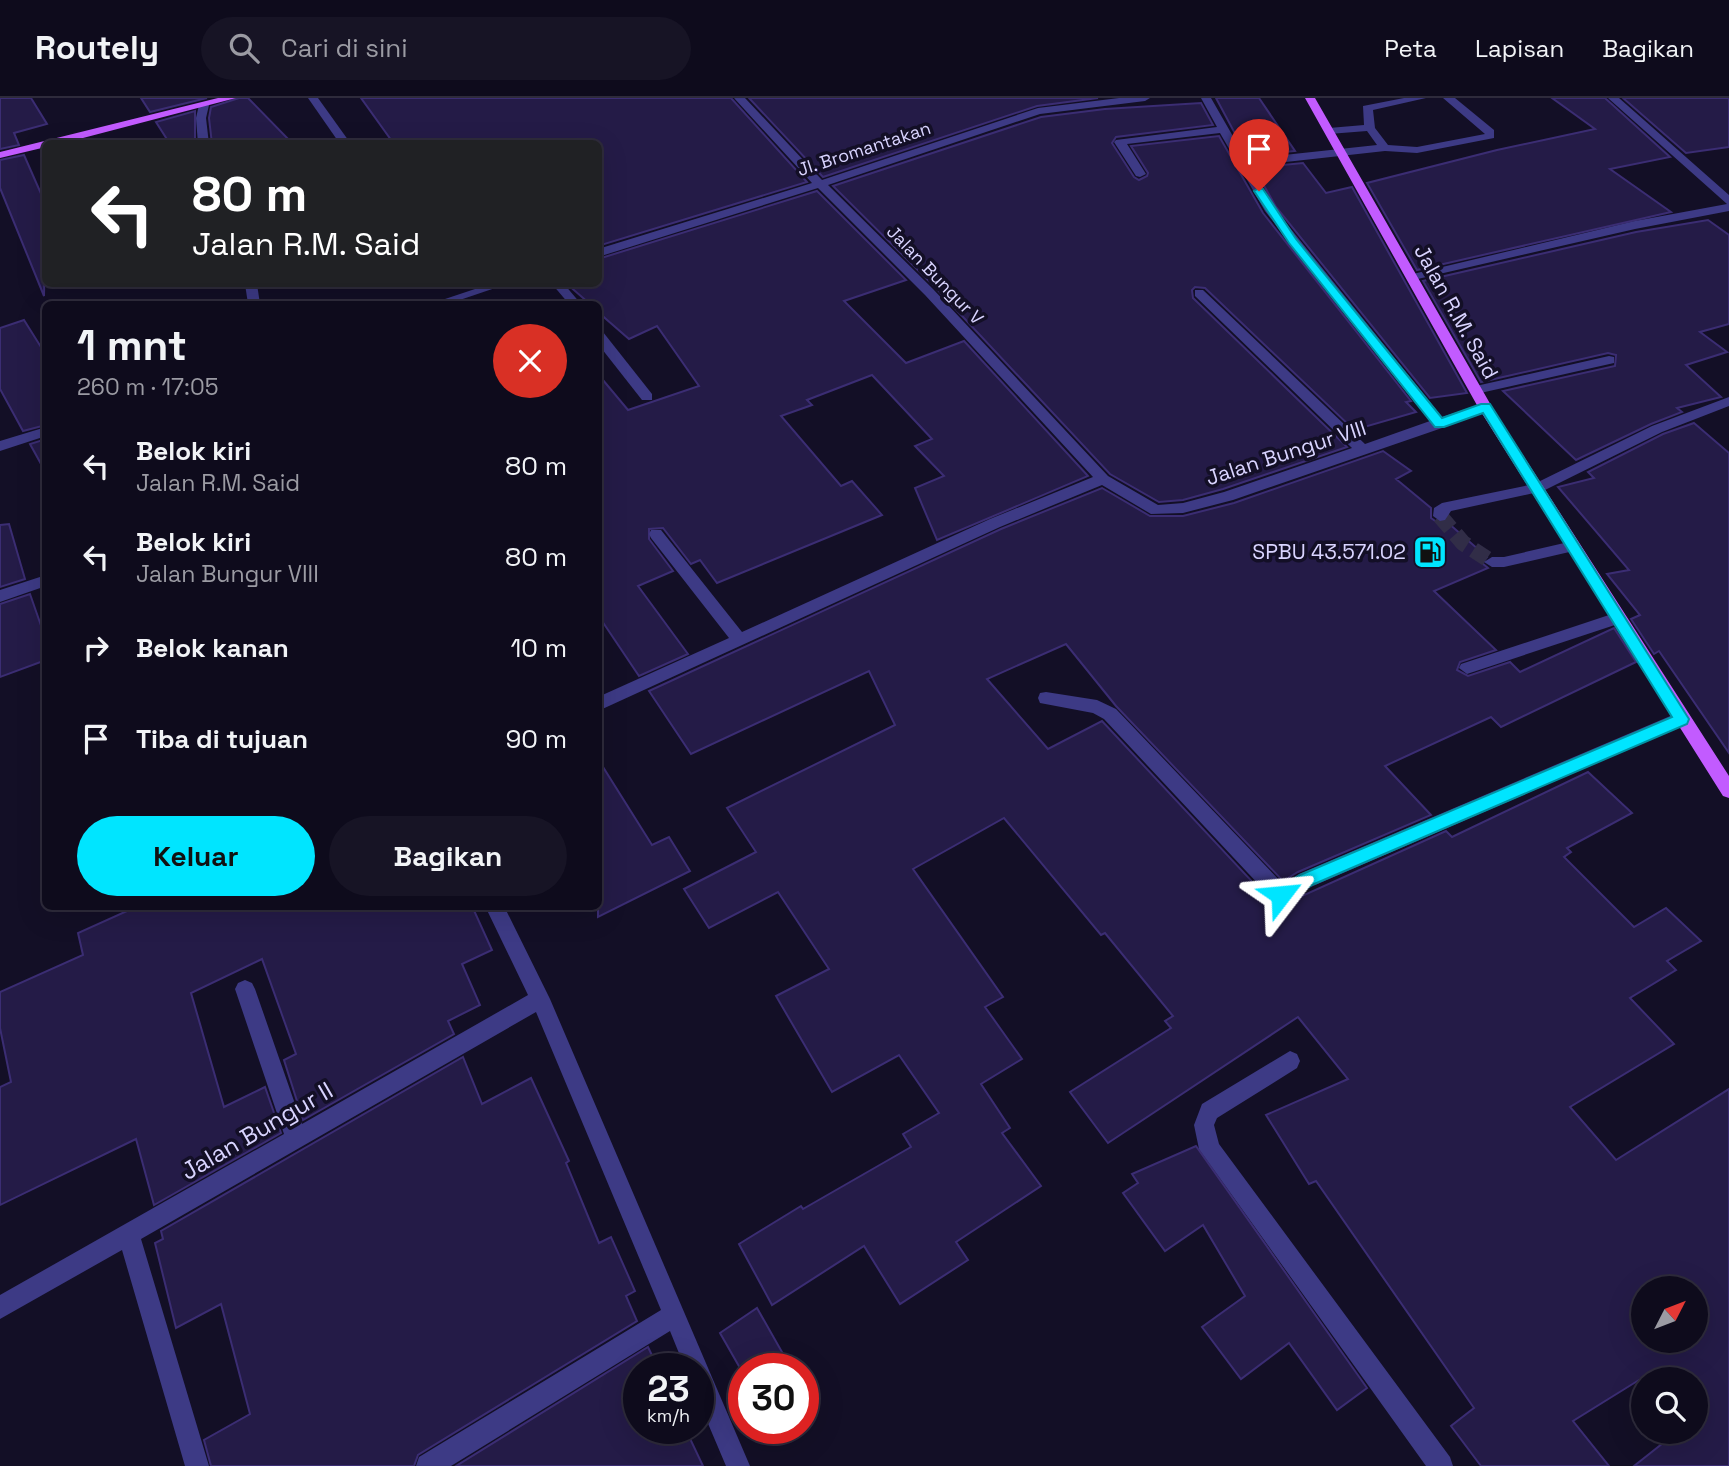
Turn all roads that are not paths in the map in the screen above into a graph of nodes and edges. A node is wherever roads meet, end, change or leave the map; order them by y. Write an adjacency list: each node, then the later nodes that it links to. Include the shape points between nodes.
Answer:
1 (231, 98): 10 (main road)
2 (313, 98): 16 (street)
3 (739, 98): 23 (street, Jalan Bungur V)
4 (1145, 98): 23 (street, Jl. Bromantakan, via 1034,108)
5 (1206, 98): 12 (street)
6 (1311, 98): 13 (main road, Jalan R.M. Said)
7 (1421, 98): 11 (street, via 1367,108)
8 (1448, 98): 18 (street, via 1490,136 1417,150)
9 (1618, 99): 24 (street)
10 (204, 105): 14 (main road); 15 (street)
11 (1370, 128): 13 (street); 18 (street)
12 (1225, 129): 21 (street); 22 (street, via 1120,142)
13 (1329, 131): 19 (main road, Jalan R.M. Said)
14 (61, 140)
15 (204, 140)
16 (343, 140)
17 (42, 145): 20 (main road)
18 (1385, 148): 19 (street)
19 (1340, 153): 21 (street); 27 (main road, Jalan R.M. Said)
20 (0, 155)
21 (1243, 163): 39 (street, via 1292,241)
22 (1140, 174)
23 (820, 184): 26 (street, Jl. Bromantakan); 43 (street, Jalan Bungur V, via 929,292)
24 (1729, 201)
25 (1729, 207): 27 (street)
26 (602, 252)
27 (1413, 278): 35 (main road, Jalan R.M. Said)
28 (492, 287): 31 (street)
29 (561, 287): 32 (street)
30 (1199, 293): 42 (street)
31 (446, 301)
32 (572, 301)
33 (602, 340): 36 (street)
34 (1609, 359): 35 (street)
35 (1476, 390): 38 (main road, Jalan R.M. Said)
36 (647, 397)
37 (1729, 401): 44 (street, via 1657,429)
38 (1486, 407): 39 (street, Jalan Bungur VIII); 44 (main road, Jalan R.M. Said)
39 (1440, 424): 42 (street, Jalan Bungur VIII)
40 (42, 432): 41 (street)
41 (0, 446)
42 (1363, 450): 43 (street, Jalan Bungur VIII, via 1183,508 1156,510)
43 (1102, 479): 52 (street)
44 (1538, 488): 45 (street, via 1447,507); 47 (main road, Jalan R.M. Said)
45 (1440, 516)
46 (656, 534): 52 (street)
47 (1573, 545): 48 (street); 51 (main road, Jalan R.M. Said)
48 (1492, 562)
49 (42, 581): 50 (street)
50 (0, 596)
51 (1618, 618): 53 (street); 56 (main road, Jalan R.M. Said)
52 (739, 640): 55 (street)
53 (1467, 668)
54 (1046, 698): 56 (street, via 1097,707 1110,714 1281,895 1306,880)
55 (602, 703)
56 (1681, 719): 57 (main road, Jalan R.M. Said)
57 (1729, 791)
58 (497, 910): 60 (street)
59 (245, 989): 62 (street)
60 (540, 999): 62 (street, Jalan Bungur II); 65 (street)
61 (1290, 1061): 71 (street, via 1209,1111 1204,1125 1210,1149)
62 (296, 1138): 63 (street, Jalan Bungur II)
63 (129, 1235): 64 (street, Jalan Bungur II); 68 (street)
64 (0, 1308)
65 (675, 1315): 66 (street); 69 (street)
66 (691, 1353)
67 (714, 1408): 70 (street)
68 (197, 1466)
69 (428, 1466)
70 (738, 1466)
71 (1441, 1466)

